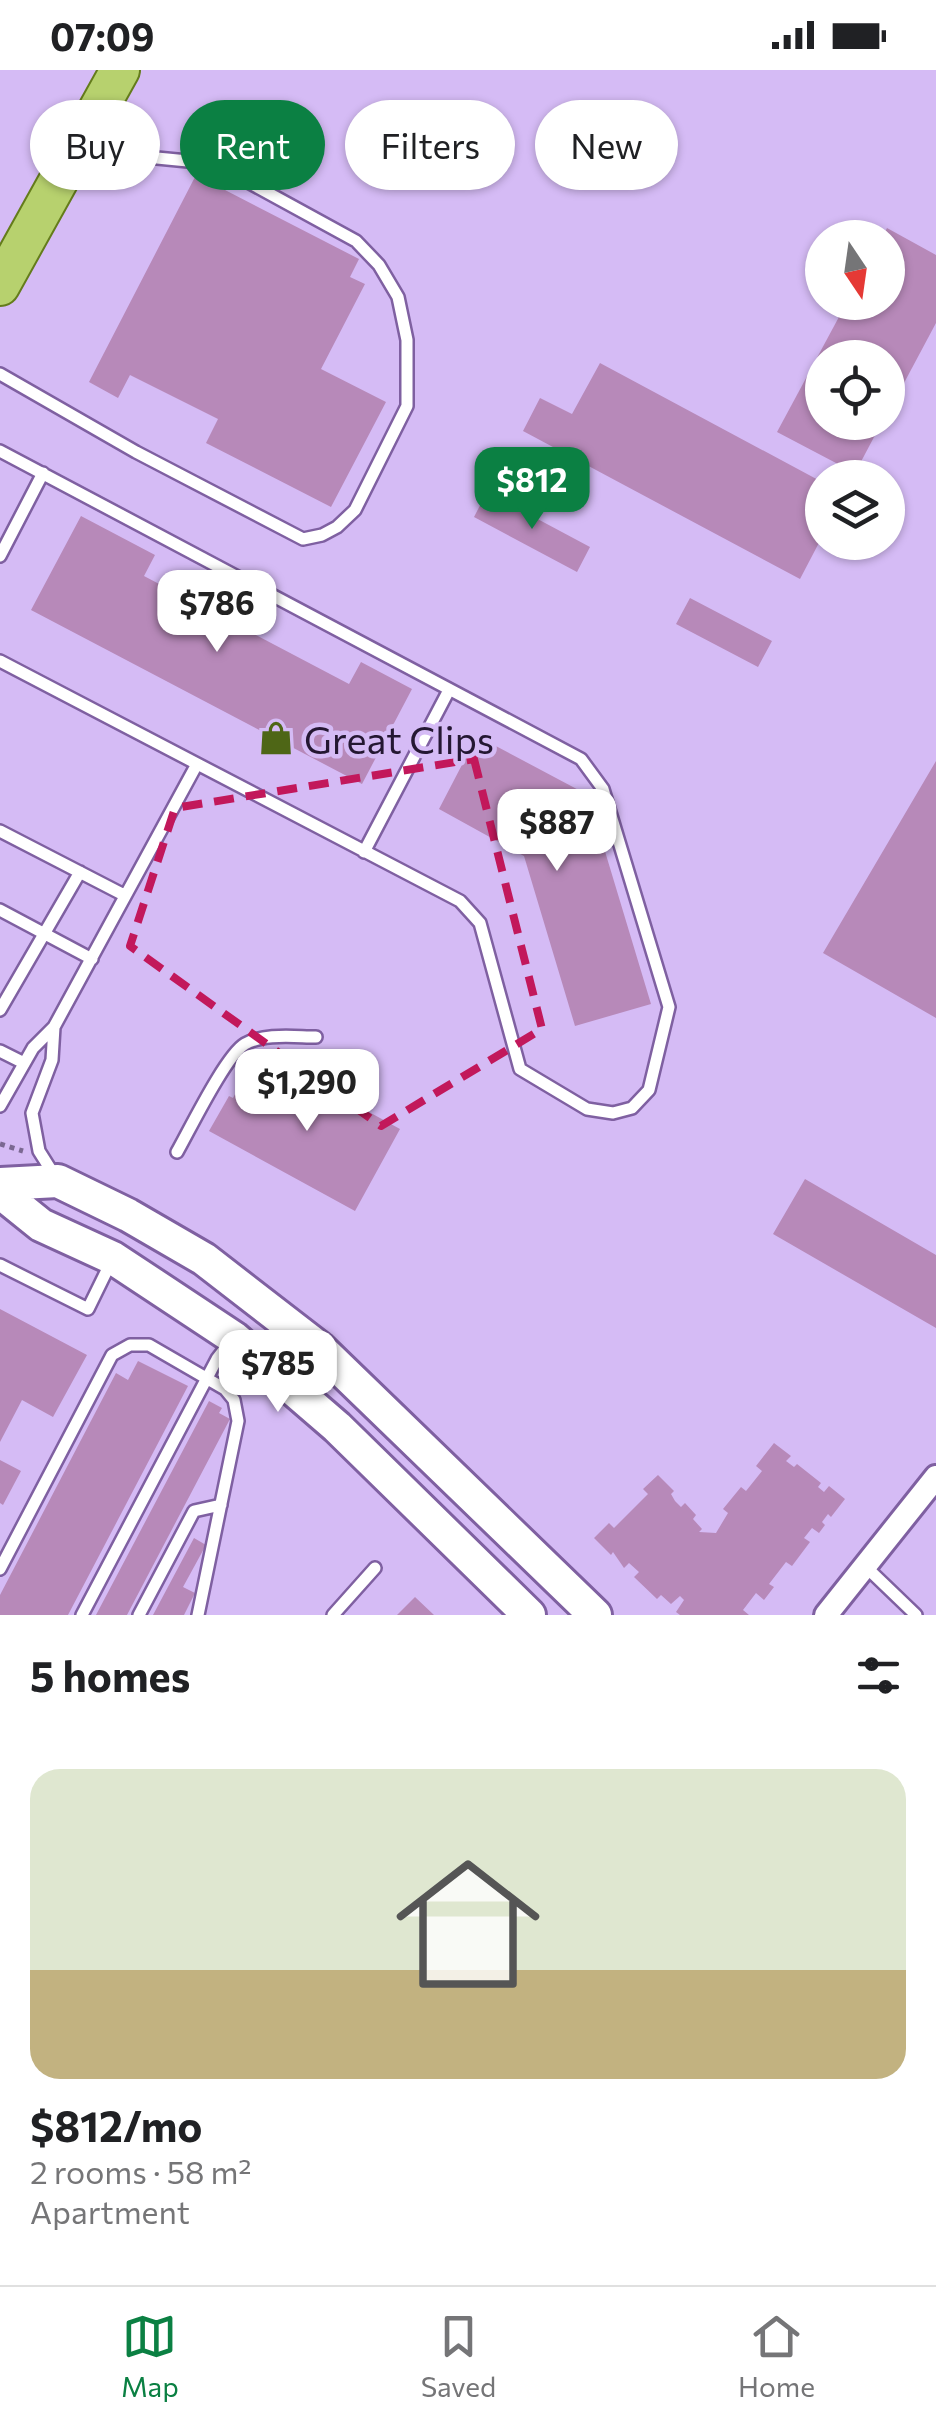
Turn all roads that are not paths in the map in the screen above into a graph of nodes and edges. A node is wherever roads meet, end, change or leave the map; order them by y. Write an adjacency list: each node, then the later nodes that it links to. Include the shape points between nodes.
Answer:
1 (120, 70): 2 (main road)
2 (104, 100)
3 (160, 158): 6 (lane, via 228,171 356,241 398,297 407,340 406,406 355,510 322,536 303,539)
4 (54, 190): 5 (main road)
5 (0, 286)
6 (0, 374)
7 (0, 450): 8 (lane)
8 (43, 474): 9 (lane); 11 (lane)
9 (0, 556)
10 (0, 661): 12 (lane)
11 (449, 690): 14 (lane); 14 (lane, via 580,759 603,789 669,1007 650,1090 632,1108 613,1113 587,1108 520,1069 480,922 460,902)
12 (197, 764): 14 (lane); 16 (lane)
13 (0, 830): 15 (lane)
14 (364, 852)
15 (80, 872): 16 (lane); 18 (lane)
16 (124, 895): 19 (lane)
17 (0, 910): 18 (lane)
18 (44, 934): 19 (lane); 20 (lane)
19 (92, 959): 21 (lane)
20 (0, 1010)
21 (54, 1028): 24 (lane); 27 (lane, via 52,1060 32,1113 39,1151)
22 (316, 1037): 26 (lane, via 245,1044)
23 (0, 1051): 24 (lane)
24 (24, 1063): 25 (lane)
25 (0, 1106)
26 (177, 1152)
27 (58, 1181): 28 (main road); 34 (main road, via 204,1259 319,1348)
28 (0, 1184)
29 (0, 1192): 30 (main road, via 40,1225)
30 (113, 1258): 31 (lane, via 88,1309); 32 (main road)
31 (0, 1265)
32 (234, 1338): 33 (lane); 35 (main road)
33 (209, 1380): 37 (lane, via 234,1400 238,1421); 40 (lane, via 149,1345 112,1355); 41 (lane)
34 (368, 1397): 35 (street); 46 (main road)
35 (338, 1428): 45 (main road)
36 (936, 1478): 38 (street)
37 (221, 1505): 42 (lane, via 194,1511); 43 (lane)
38 (865, 1566): 47 (street); 48 (lane)
39 (375, 1568): 44 (lane)
40 (0, 1569)
41 (82, 1615)
42 (139, 1615)
43 (198, 1615)
44 (333, 1615)
45 (529, 1615)
46 (595, 1615)
47 (826, 1615)
48 (916, 1615)

